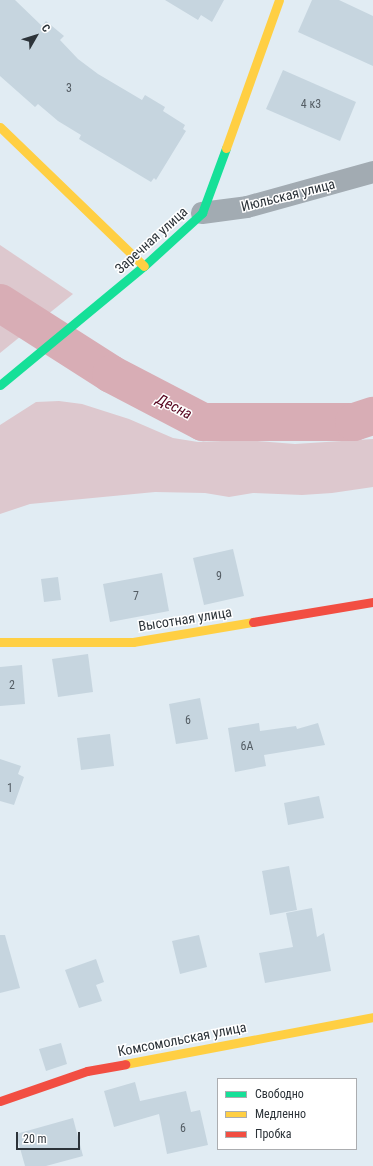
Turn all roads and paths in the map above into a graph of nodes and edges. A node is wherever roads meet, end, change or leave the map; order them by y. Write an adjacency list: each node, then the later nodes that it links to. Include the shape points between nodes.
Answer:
1 (279, 0): 4 (street, Заречная улица)
2 (0, 126): 5 (street)
3 (373, 172): 4 (street, Июльская улица, via 248,207)
4 (202, 213): 5 (street, Заречная улица)
5 (144, 266): 6 (street, Заречная улица)
6 (0, 386)
7 (373, 602): 8 (street, Высотная улица, via 133,642)
8 (0, 642)
9 (373, 1017): 10 (street, Комсомольская улица, via 87,1071)
10 (0, 1101)

